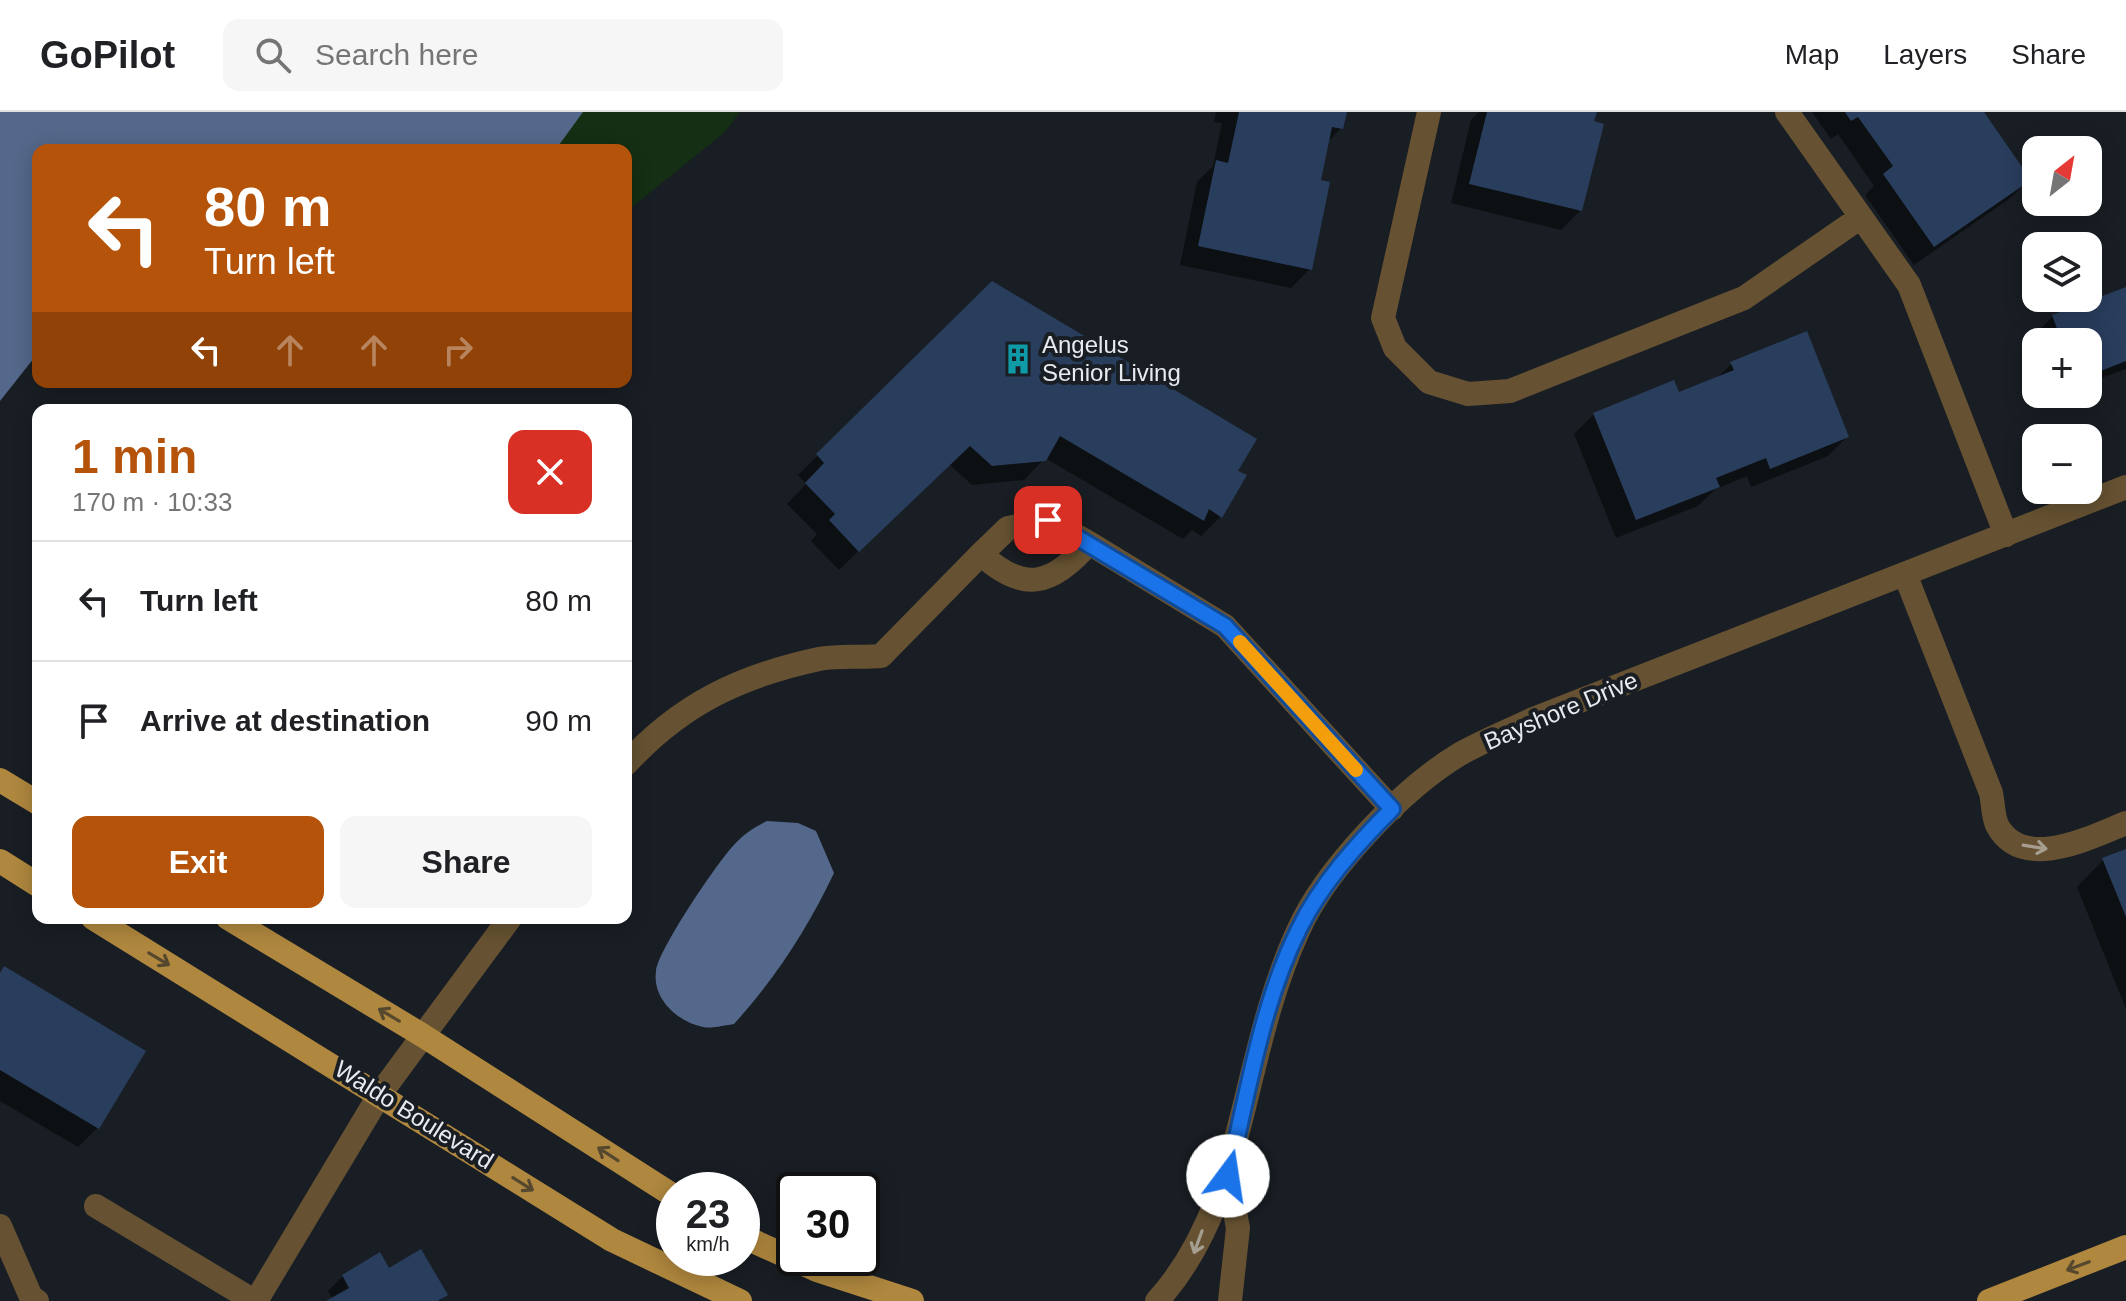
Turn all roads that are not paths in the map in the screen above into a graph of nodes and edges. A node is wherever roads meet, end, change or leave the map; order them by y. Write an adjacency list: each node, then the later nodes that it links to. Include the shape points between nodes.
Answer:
1 (1429, 112): 3 (street, via 1383,318 1395,348 1429,382 1468,394 1510,391 1744,298)
2 (1787, 112): 3 (street)
3 (1861, 217): 5 (street, via 1909,285)
4 (2126, 487): 5 (street, Bayshore Drive)
5 (2006, 535): 8 (street, Bayshore Drive)
6 (1089, 543): 7 (street, via 1048,520 1038,521 1008,528); 7 (street, via 1071,564 1037,580 999,571); 12 (street, via 1225,626)
7 (981, 554): 9 (street, via 881,656 822,659 728,688 656,731)
8 (1905, 574): 12 (street, Bayshore Drive, via 1531,720 1460,755); 13 (street, one-way to 13, via 1991,793 1996,824 2010,839 2048,849)
9 (632, 757)
10 (0, 780): 11 (main road)
11 (32, 799)
12 (1392, 809): 21 (street, Bayshore Drive, via 1358,843 1299,928 1270,1006)
13 (2126, 823)
14 (0, 861): 15 (main road)
15 (32, 881)
16 (103, 924): 20 (main road, Waldo Boulevard, one-way to 20)
17 (238, 924): 19 (main road, one-way to 17)
18 (505, 924): 19 (street)
19 (422, 1035): 20 (street); 22 (main road, one-way to 19)
20 (380, 1094): 28 (street); 29 (main road, Waldo Boulevard, one-way to 29, via 612,1240)
21 (1228, 1176): 31 (street, one-way to 31, via 1193,1254); 32 (street, via 1238,1228)
22 (656, 1184)
23 (96, 1206): 28 (street)
24 (0, 1226): 27 (street)
25 (760, 1244): 30 (main road, via 817,1270)
26 (2126, 1247): 33 (main road, one-way to 33)
27 (30, 1300)
28 (255, 1301)
29 (740, 1301)
30 (912, 1301)
31 (1157, 1301)
32 (1230, 1301)
33 (1989, 1301)

